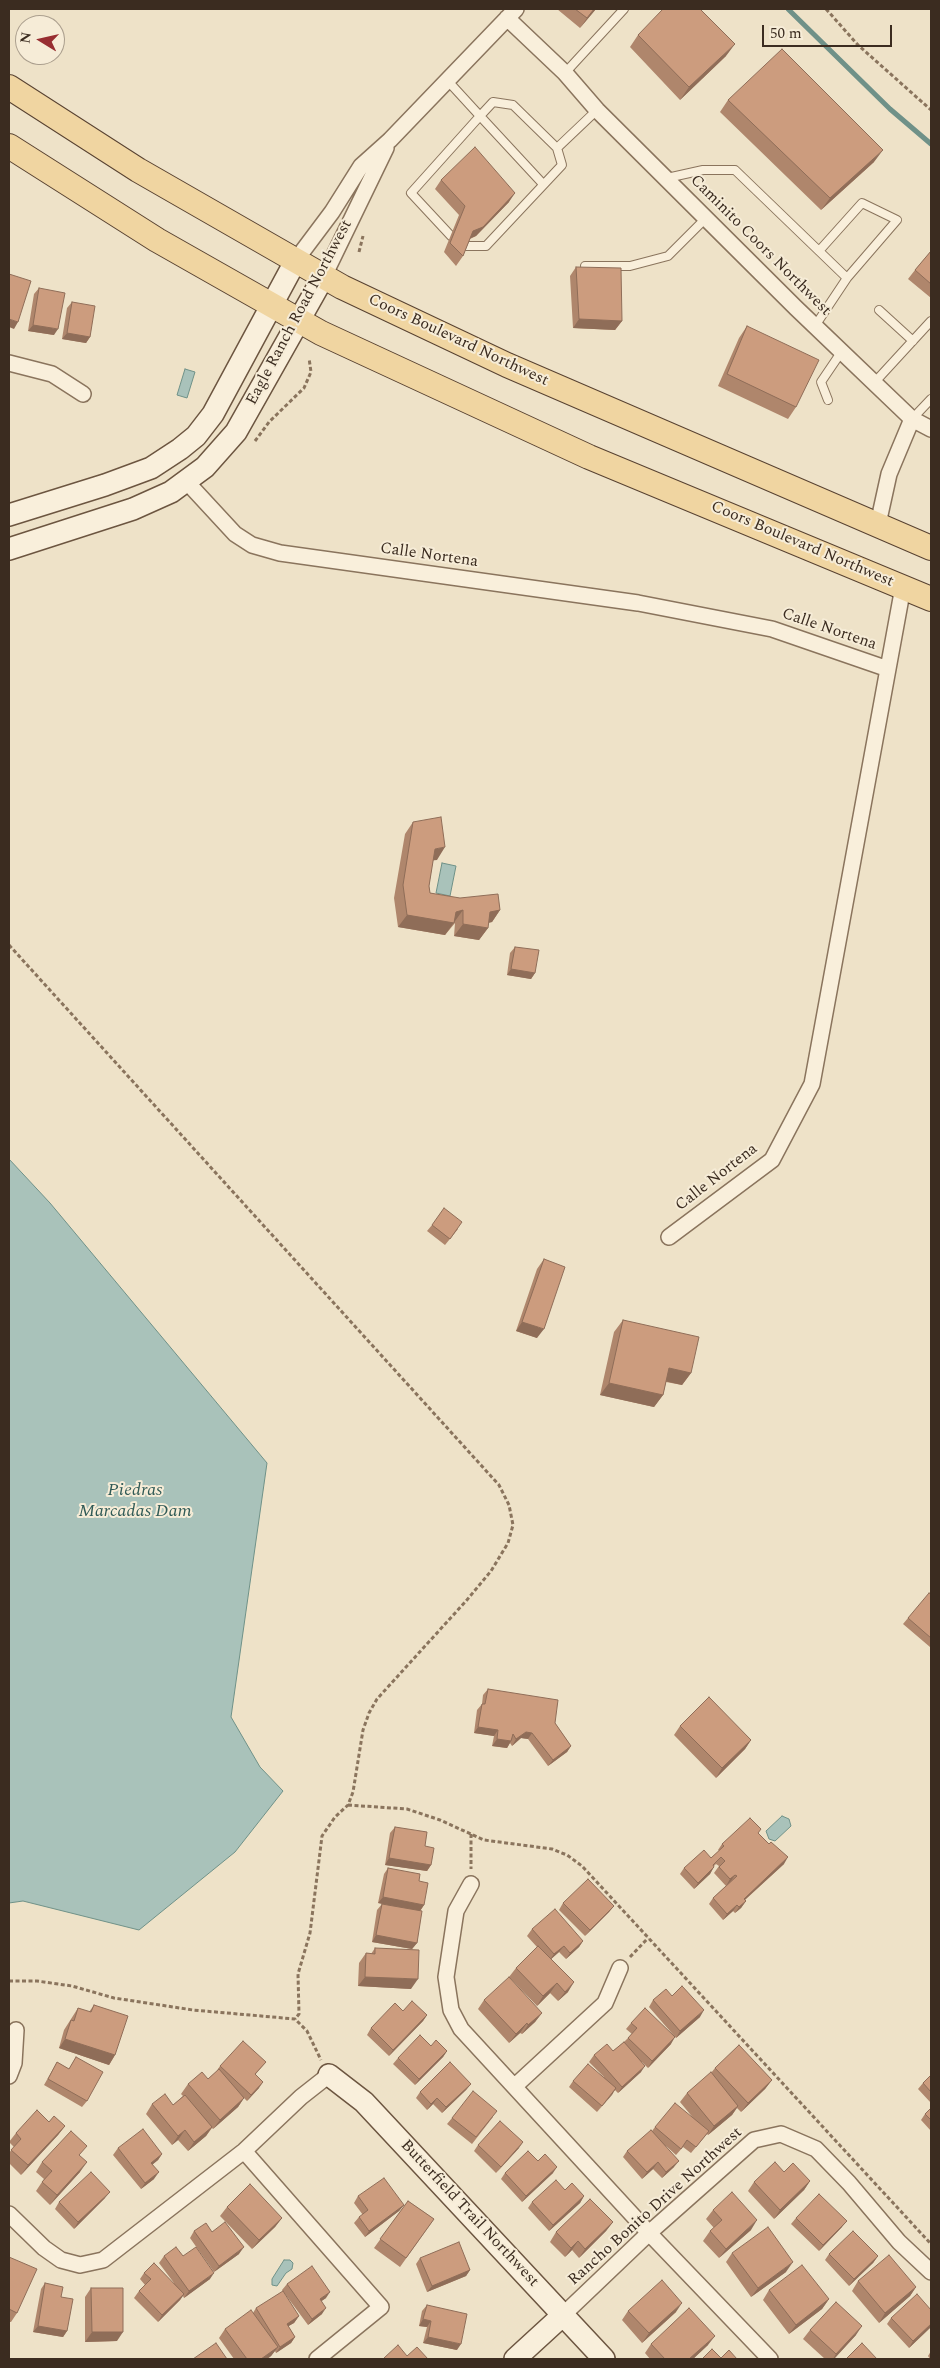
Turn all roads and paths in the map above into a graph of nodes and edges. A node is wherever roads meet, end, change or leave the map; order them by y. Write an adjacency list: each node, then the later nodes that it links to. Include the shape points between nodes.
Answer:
1 (624, 9): 4 (lane)
2 (826, 9): 8 (path, via 858,45)
3 (511, 13): 4 (street, Caminito Coors Northwest); 5 (street)
4 (565, 73): 7 (street, Caminito Coors Northwest)
5 (448, 80): 9 (lane); 10 (street)
6 (9, 87): 21 (main road, Coors Boulevard Northwest, via 138,170)
7 (596, 110): 12 (lane); 13 (street, Caminito Coors Northwest)
8 (931, 110)
9 (480, 116): 12 (lane, via 493,102 514,105); 14 (lane); 17 (lane, via 410,193)
10 (390, 140): 21 (street, Eagle Ranch Road Northwest, via 361,166); 23 (street, Eagle Ranch Road Northwest)
11 (9, 146): 25 (main road, Coors Boulevard Northwest, via 149,235)
12 (557, 148): 14 (lane, via 562,165)
13 (667, 178): 15 (street, Caminito Coors Northwest); 19 (lane, via 703,170 735,170)
14 (543, 184): 18 (lane, via 486,246)
15 (706, 218): 22 (lane, via 668,256 630,266); 29 (street, Caminito Coors Northwest)
16 (365, 228): 20 (path)
17 (451, 236)
18 (463, 246)
19 (819, 251): 24 (lane); 24 (lane, via 862,203 897,220)
20 (359, 252)
21 (296, 260): 23 (main road, Coors Boulevard Northwest); 25 (street, Eagle Ranch Road Northwest)
22 (585, 266)
23 (324, 276): 27 (street, Eagle Ranch Road Northwest); 41 (main road, Coors Boulevard Northwest, via 507,365)
24 (847, 278): 29 (lane)
25 (270, 306): 27 (main road, Coors Boulevard Northwest); 40 (street, Eagle Ranch Road Northwest, via 213,414 196,436 180,449 151,468)
26 (879, 310): 30 (lane)
27 (298, 321): 39 (street, Eagle Ranch Road Northwest, via 236,432 205,466); 44 (main road, Coors Boulevard Northwest, via 589,457)
28 (931, 321): 30 (lane)
29 (815, 326): 31 (street, Caminito Coors Northwest)
30 (913, 341): 33 (lane)
31 (842, 352): 33 (street, Caminito Coors Northwest); 36 (lane, via 821,382)
32 (9, 363): 34 (street, via 52,374)
33 (874, 383): 37 (street, Caminito Coors Northwest)
34 (83, 394)
35 (931, 398): 37 (lane)
36 (828, 400)
37 (912, 418): 38 (street, Caminito Coors Northwest); 41 (street, via 889,474)
38 (931, 429)
39 (186, 481): 43 (street, Eagle Ranch Road Northwest, via 171,492 133,509); 46 (street, Calle Nortena, via 235,534 252,546 280,553 638,603 772,629)
40 (9, 515)
41 (878, 524): 42 (main road, Coors Boulevard Northwest)
42 (931, 548)
43 (9, 549)
44 (903, 587): 45 (main road, Coors Boulevard Northwest); 46 (street)
45 (931, 600)
46 (888, 669): 48 (street, Calle Nortena, via 812,1084 772,1160)
47 (9, 945): 49 (path, via 499,1485 509,1505 513,1525 508,1543 491,1571 377,1699 369,1713)
48 (669, 1237)
49 (348, 1805): 50 (path, via 407,1809); 55 (path, via 322,1836 310,1933 298,1974 299,2014)
50 (470, 1834): 51 (path); 52 (path, via 484,1840 567,1854)
51 (471, 1884): 59 (street, via 454,1921 446,1977 451,2010 461,2029)
52 (648, 1938): 53 (path); 63 (path)
53 (620, 1968): 59 (street, via 606,2003)
54 (9, 1981): 55 (path, via 63,1985 114,1998 193,2010)
55 (294, 2018): 57 (path, via 307,2031)
56 (16, 2030): 58 (street, via 14,2063)
57 (329, 2075): 60 (street); 65 (street, Butterfield Trail Northwest, via 364,2102)
58 (9, 2076)
59 (515, 2086): 62 (street)
60 (244, 2152): 61 (street, via 103,2260 80,2265 61,2260); 66 (street, via 381,2307)
61 (9, 2214)
62 (650, 2233): 64 (street, Rancho Bonito Drive Northwest, via 754,2140 781,2134 816,2149 899,2242); 65 (street, Rancho Bonito Drive Northwest); 69 (street)
63 (931, 2244)
64 (931, 2272)
65 (564, 2315): 67 (street); 68 (street, Butterfield Trail Northwest)
66 (318, 2359)
67 (515, 2359)
68 (604, 2359)
69 (770, 2359)

